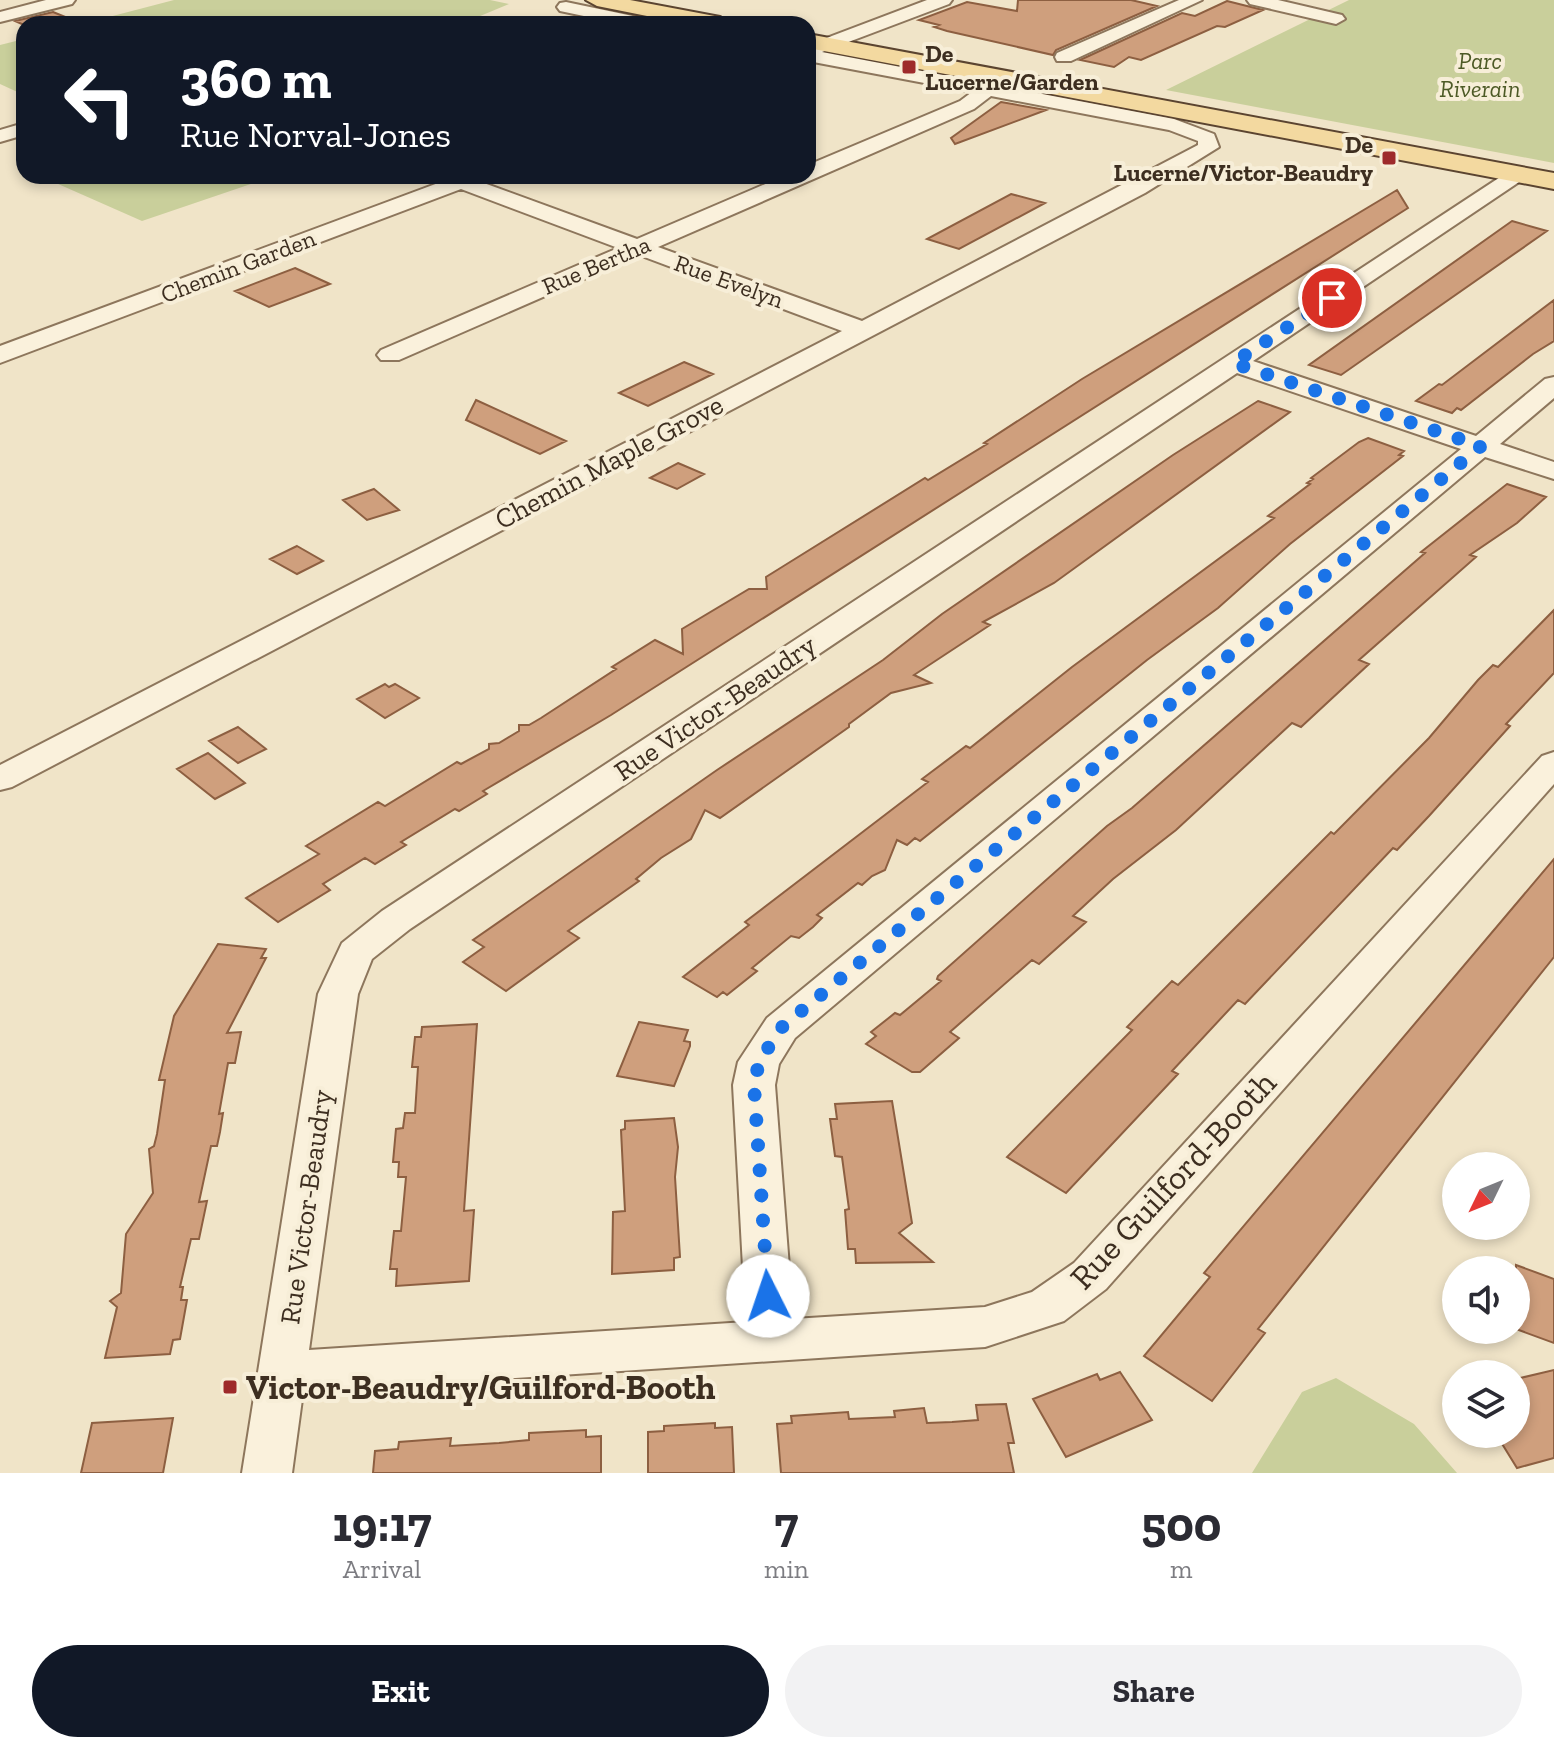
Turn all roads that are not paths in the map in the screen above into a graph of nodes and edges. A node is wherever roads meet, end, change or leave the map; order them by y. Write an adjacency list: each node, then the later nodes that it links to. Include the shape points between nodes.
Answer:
1 (66, 0): 9 (street)
2 (597, 0): 8 (main road)
3 (943, 0): 11 (street)
4 (1193, 0): 14 (street)
5 (1256, 0): 10 (street)
6 (566, 7): 7 (street)
7 (609, 16)
8 (679, 16)
9 (0, 17)
10 (1336, 19)
11 (816, 47)
12 (816, 49): 15 (street)
13 (816, 49): 17 (main road)
14 (1064, 57)
15 (987, 90): 16 (street, via 967,105); 23 (street, Chemin Maple Grove, via 1174,125 1207,138 1209,147)
16 (816, 170)
17 (1518, 174): 18 (main road); 26 (street, Rue Victor-Beaudry)
18 (1554, 181)
19 (456, 184): 24 (street, Chemin Garden)
20 (481, 184): 22 (street, Rue Evelyn)
21 (784, 184): 22 (street, Rue Bertha)
22 (638, 247): 23 (street, Rue Evelyn); 25 (street, Rue Bertha)
23 (862, 330): 31 (street, Chemin Maple Grove)
24 (0, 355)
25 (390, 355)
26 (1233, 363): 28 (street); 33 (street, Rue Victor-Beaudry, via 396,920 356,952 338,994)
27 (1554, 385): 28 (street)
28 (1481, 446): 29 (street); 32 (street, via 781,1028 759,1062 754,1085)
29 (1554, 471)
30 (1554, 763): 32 (street, Rue Guilford-Booth, via 1071,1292 1047,1307 985,1327)
31 (0, 779)
32 (771, 1340): 33 (street, Rue Guilford-Booth)
33 (282, 1373): 34 (street, Rue Victor-Beaudry)
34 (267, 1473)

